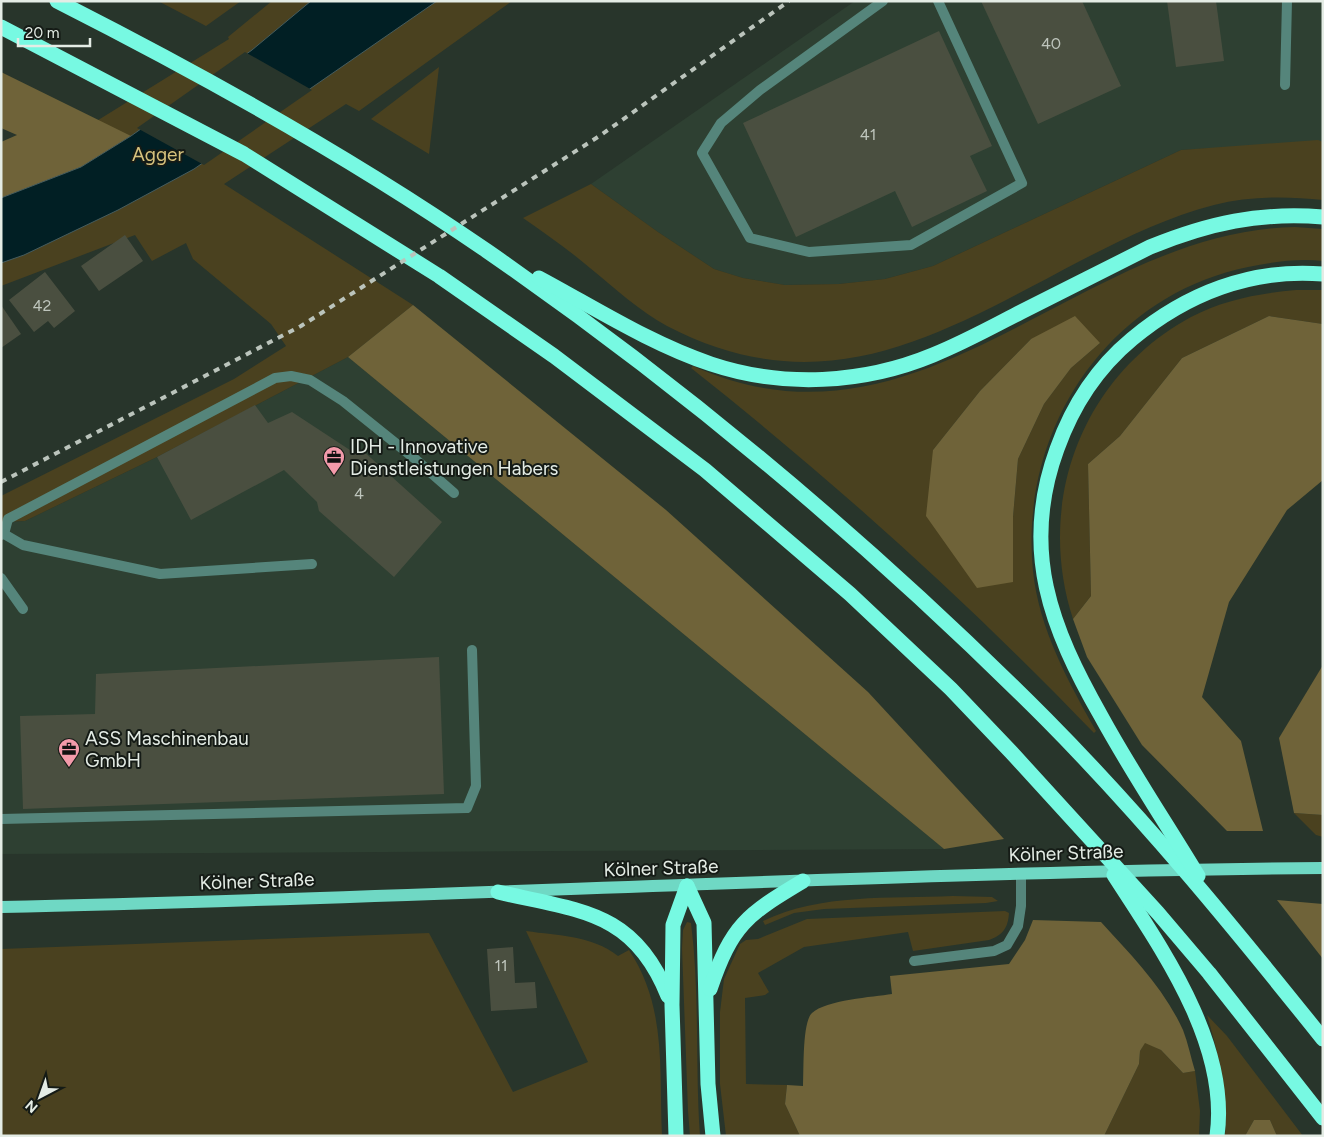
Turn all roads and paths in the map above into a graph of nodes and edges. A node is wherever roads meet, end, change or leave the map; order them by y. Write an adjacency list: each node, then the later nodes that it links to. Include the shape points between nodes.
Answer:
1 (58, 1): 8 (highway, via 278,119)
2 (883, 1): 3 (lane, via 760,90 721,123 702,153 750,238 809,252 911,245 1022,183)
3 (938, 1)
4 (1287, 1): 6 (lane)
5 (4, 28): 17 (highway, via 244,154 439,276 554,356 705,470 850,594 951,690)
6 (1285, 85)
7 (1323, 217): 8 (highway, via 1257,217 1222,222 1181,234 932,355 877,372 824,380 767,378 694,358)
8 (484, 249): 24 (highway, via 580,317 731,433 884,563 1047,720)
9 (1323, 274): 24 (highway, via 1285,274 1239,280 1187,301 1156,320 1117,351 1086,391 1062,436 1046,483 1042,558 1045,583 1060,637 1128,765)
10 (454, 493): 11 (lane, via 343,401 310,380 275,378 8,519)
11 (2, 534): 12 (lane, via 23,545 160,574)
12 (312, 564)
13 (1, 578): 14 (lane)
14 (23, 609)
15 (472, 650): 16 (lane, via 476,786 467,808)
16 (1, 819)
17 (1093, 840): 29 (highway, via 1209,973); 32 (highway, via 1176,977 1200,1024 1217,1100)
18 (1323, 868): 19 (main road, Kölner Straße)
19 (1021, 873): 20 (main road, Kölner Straße); 25 (lane, via 1018,926 1007,945 994,951)
20 (802, 881): 21 (main road, Kölner Straße); 26 (highway, via 763,905 741,924 727,944)
21 (687, 886): 22 (main road, Kölner Straße); 26 (highway, via 704,923); 27 (highway, via 672,925)
22 (498, 892): 23 (main road, Kölner Straße); 27 (highway, via 572,910 617,926 644,950 659,972)
23 (1, 906)
24 (1218, 910): 28 (highway)
25 (914, 961)
26 (707, 998): 31 (highway, via 708,1084)
27 (672, 1005): 30 (highway)
28 (1323, 1038)
29 (1323, 1118)
30 (676, 1136)
31 (713, 1136)
32 (1217, 1136)

